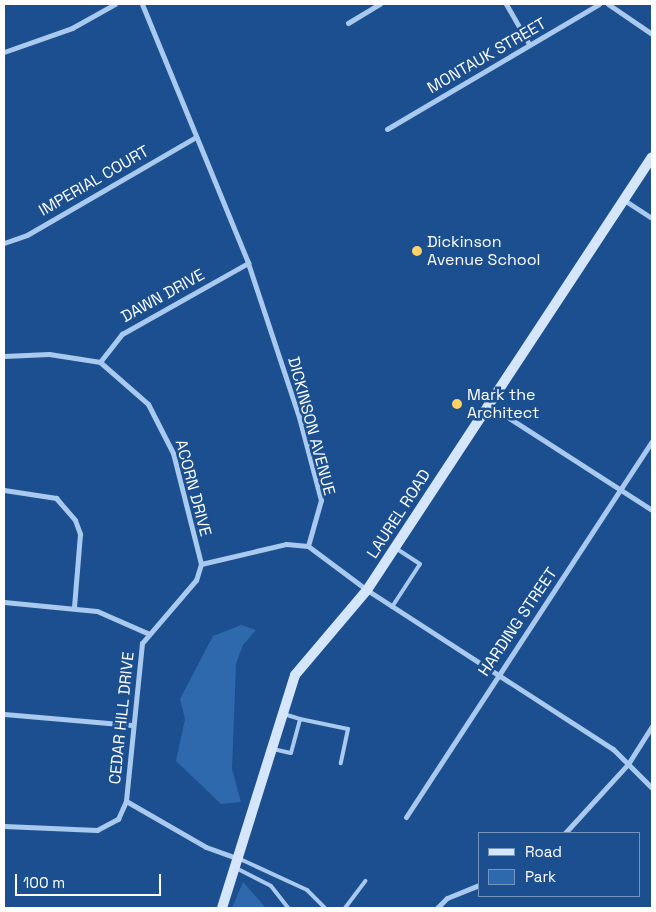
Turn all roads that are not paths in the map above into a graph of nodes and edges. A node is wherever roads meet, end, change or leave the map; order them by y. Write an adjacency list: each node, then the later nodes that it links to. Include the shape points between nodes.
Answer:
1 (115, 4): 10 (street, via 72,28)
2 (142, 4): 12 (street, DICKINSON AVENUE)
3 (380, 4): 7 (street)
4 (506, 4): 9 (street)
5 (599, 4): 9 (street, MONTAUK STREET)
6 (608, 4): 8 (street)
7 (348, 23)
8 (652, 34)
9 (529, 44): 11 (street, MONTAUK STREET)
10 (4, 52)
11 (387, 129)
12 (196, 137): 16 (street, IMPERIAL COURT, via 27,235); 17 (street, DICKINSON AVENUE)
13 (652, 157): 14 (main road, LAUREL ROAD)
14 (624, 200): 15 (street); 20 (main road, LAUREL ROAD)
15 (652, 218)
16 (4, 243)
17 (248, 264): 19 (street, DAWN DRIVE, via 122,334); 25 (street, DICKINSON AVENUE, via 321,500)
18 (4, 356): 19 (street, via 49,354)
19 (100, 362): 27 (street, ACORN DRIVE, via 148,404 162,429)
20 (489, 405): 23 (street); 26 (main road, LAUREL ROAD)
21 (652, 441): 23 (street, HARDING STREET)
22 (4, 490): 30 (street, via 56,498 75,520 80,534)
23 (621, 490): 24 (street); 33 (street, HARDING STREET)
24 (652, 510)
25 (308, 546): 27 (street, via 286,544); 28 (street)
26 (395, 547): 28 (main road, LAUREL ROAD); 31 (lane, via 420,564)
27 (201, 564): 32 (street, CEDAR HILL DRIVE, via 196,580)
28 (367, 590): 31 (street); 35 (main road, LAUREL ROAD, via 295,675)
29 (4, 602): 30 (street)
30 (74, 607): 32 (street, via 97,611)
31 (392, 607): 33 (street)
32 (147, 633): 37 (street, CEDAR HILL DRIVE, via 139,655)
33 (498, 675): 41 (street); 44 (street, HARDING STREET)
34 (4, 714): 37 (street)
35 (282, 714): 36 (lane); 39 (main road, LAUREL ROAD)
36 (300, 719): 39 (lane, via 291,753); 40 (lane, via 348,729)
37 (132, 725): 43 (street, CEDAR HILL DRIVE)
38 (652, 726): 41 (street)
39 (270, 748): 47 (main road, LAUREL ROAD)
40 (341, 763)
41 (628, 764): 42 (street); 46 (street)
42 (652, 788)
43 (126, 801): 45 (street, via 118,819 97,830); 47 (street, CEDAR HILL DRIVE)
44 (406, 817)
45 (4, 826)
46 (567, 832)
47 (235, 863): 48 (lane); 50 (lane); 52 (main road, LAUREL ROAD)
48 (275, 877): 50 (lane); 54 (lane, via 307,890)
49 (365, 881): 55 (lane)
50 (271, 886): 53 (lane)
51 (478, 886): 56 (street, via 448,898)
52 (222, 908)
53 (288, 908)
54 (325, 908)
55 (345, 908)
56 (437, 908)

